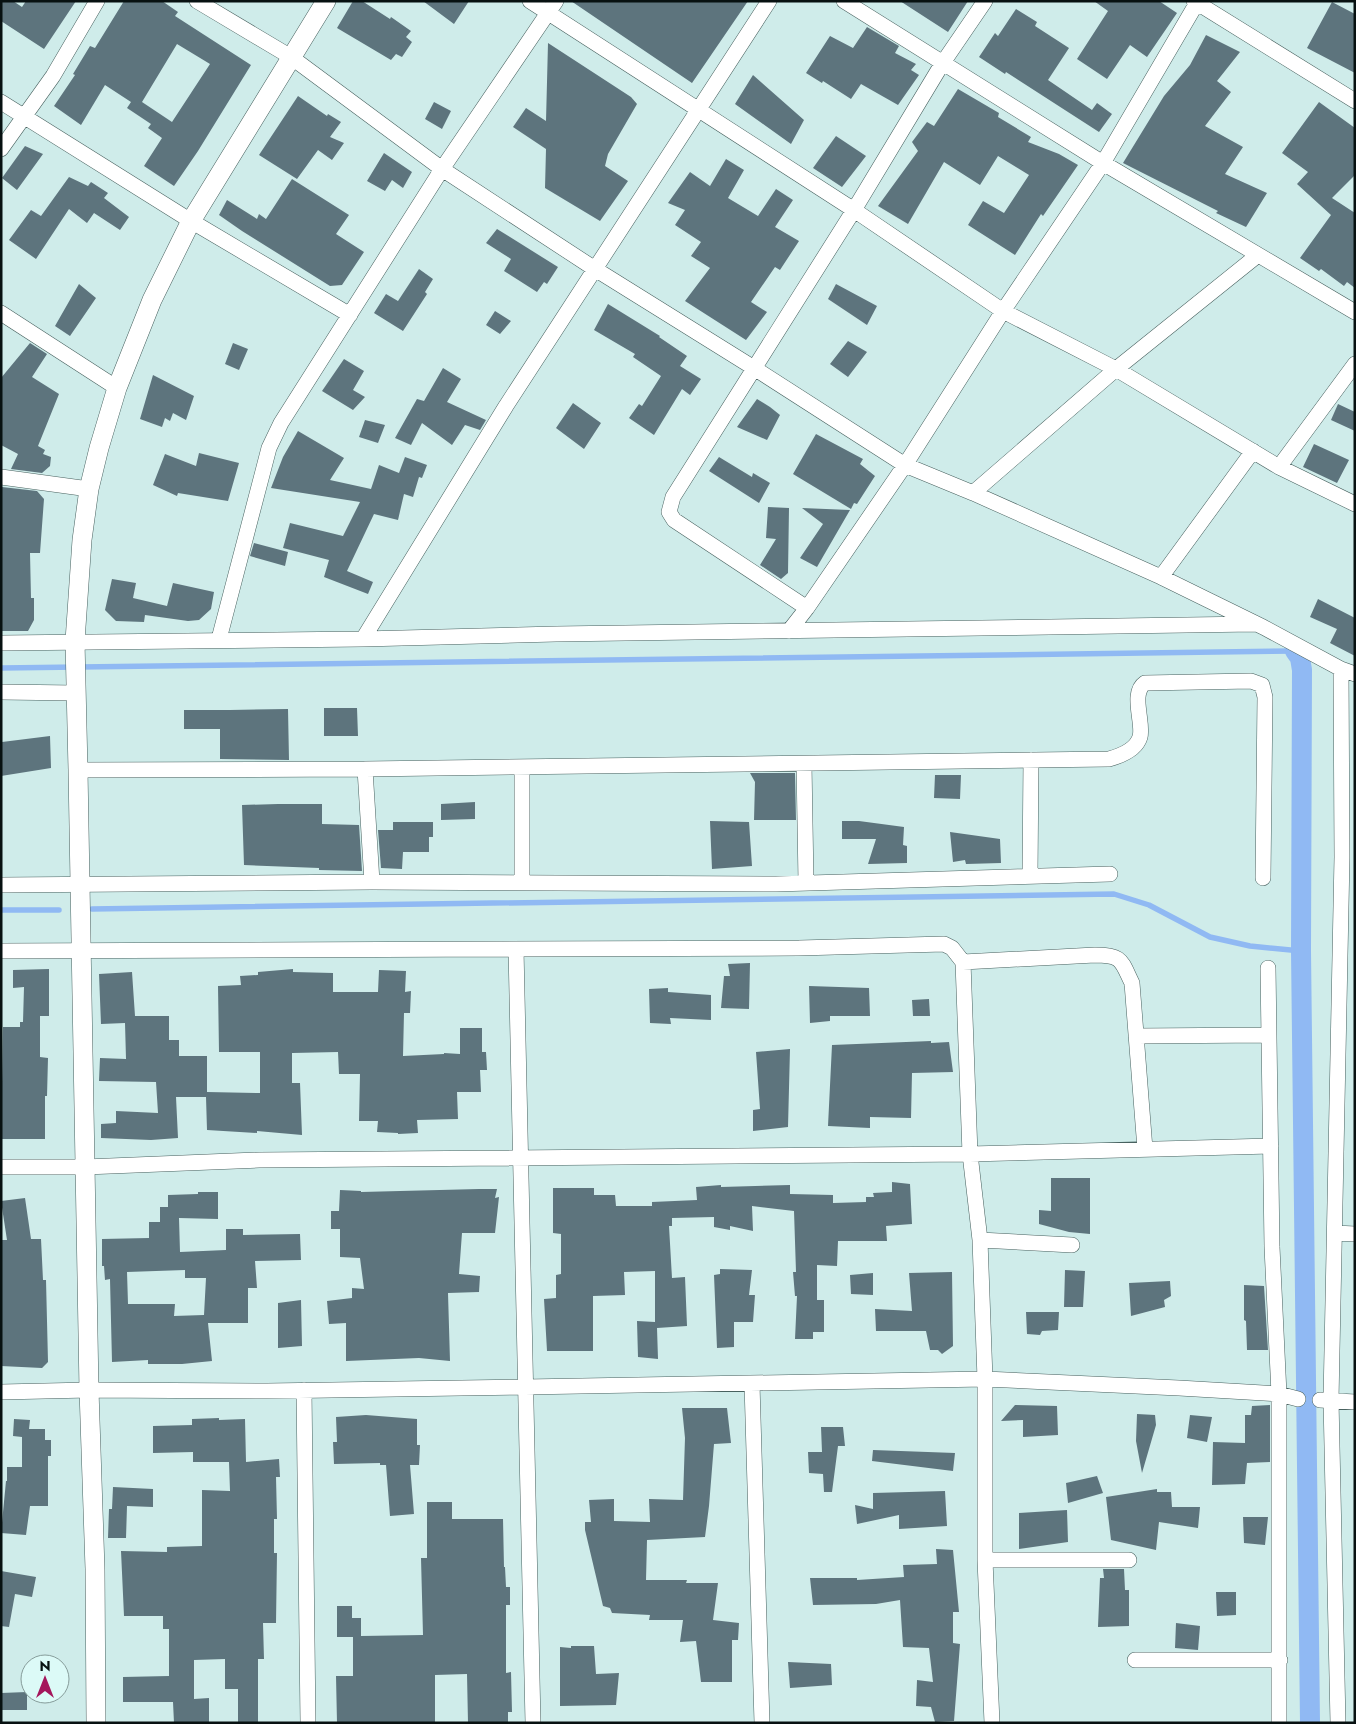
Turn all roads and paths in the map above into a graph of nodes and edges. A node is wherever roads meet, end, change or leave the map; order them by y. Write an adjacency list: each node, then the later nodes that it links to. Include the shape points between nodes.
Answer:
1 (97, 1): 15 (street, via 53,76)
2 (197, 1): 10 (street)
3 (326, 1): 10 (street)
4 (530, 1): 9 (street)
5 (769, 1): 14 (street)
6 (844, 1): 11 (street)
7 (985, 1): 11 (street)
8 (1196, 2): 12 (street); 17 (street)
9 (552, 7): 14 (street); 18 (street)
10 (291, 57): 18 (street); 20 (street)
11 (942, 64): 17 (street); 19 (street)
12 (1355, 101)
13 (1, 102): 15 (street)
14 (699, 110): 19 (street); 22 (street)
15 (23, 117): 16 (street); 20 (street)
16 (1, 150)
17 (1103, 163): 21 (street); 23 (street)
18 (442, 169): 22 (street); 26 (street)
19 (854, 210): 23 (street); 28 (street)
20 (191, 221): 26 (street); 30 (street, via 152,300)
21 (1258, 256): 24 (street); 29 (street)
22 (595, 269): 28 (street); 43 (street, via 506,406)
23 (1003, 311): 29 (street); 32 (street)
24 (1355, 312)
25 (1, 313): 30 (street)
26 (350, 315): 42 (street, via 281,424 270,448)
27 (1355, 364): 33 (street)
28 (754, 368): 32 (street); 39 (street, via 673,497 669,512 674,520)
29 (1116, 369): 31 (street); 36 (street)
30 (117, 388): 35 (street)
31 (1253, 451): 33 (street); 38 (street)
32 (905, 465): 36 (street); 39 (street)
33 (1279, 467): 37 (street)
34 (1, 478): 35 (street)
35 (89, 489): 45 (street)
36 (973, 494): 38 (street)
37 (1355, 504)
38 (1160, 577): 40 (street)
39 (807, 608): 41 (street)
40 (1255, 624): 41 (street); 46 (street)
41 (789, 631): 43 (street)
42 (219, 639): 43 (street); 45 (street)
43 (363, 639)
44 (1, 643): 45 (street)
45 (75, 647): 47 (street)
46 (1348, 672): 54 (street)
47 (75, 686): 48 (street); 53 (street)
48 (1, 692)
49 (1031, 760): 50 (street); 56 (street); 57 (street, via 1098,760 1120,756 1132,748 1140,737 1139,694 1145,683 1251,681 1262,685 1265,697)
50 (804, 764): 51 (street); 59 (street)
51 (522, 767): 52 (street); 60 (street)
52 (365, 769): 53 (street); 58 (street)
53 (78, 770): 61 (street)
54 (1348, 858): 76 (street)
55 (1110, 874): 56 (street)
56 (1030, 876): 59 (street)
57 (1263, 878)
58 (372, 882): 60 (street); 61 (street)
59 (806, 882): 60 (street)
60 (522, 883)
61 (79, 884): 62 (street); 65 (street)
62 (1, 885)
63 (516, 949): 65 (street); 66 (street, via 944,944 952,948); 73 (street)
64 (1, 951): 65 (street)
65 (80, 951): 75 (street)
66 (963, 962): 69 (street, via 1112,955 1121,961 1132,984); 72 (street)
67 (1268, 968): 68 (street)
68 (1268, 1035): 69 (street); 70 (street)
69 (1136, 1036): 71 (street)
70 (1272, 1146): 71 (street); 86 (street, via 1272,1247)
71 (1145, 1149): 72 (street)
72 (970, 1154): 73 (street); 78 (street)
73 (520, 1157): 75 (street, via 259,1160); 82 (street)
74 (1, 1167): 75 (street)
75 (85, 1167): 83 (street)
76 (1335, 1233): 77 (street); 88 (street)
77 (1355, 1234)
78 (980, 1240): 79 (street); 80 (street)
79 (1072, 1245)
80 (985, 1379): 81 (street); 86 (street); 90 (street)
81 (752, 1384): 82 (street); 97 (street)
82 (526, 1387): 84 (street); 96 (street)
83 (89, 1390): 84 (street); 85 (street); 94 (street)
84 (304, 1390): 95 (street)
85 (1, 1392)
86 (1279, 1394): 87 (street); 93 (street)
87 (1298, 1398)
88 (1325, 1400): 89 (street); 100 (street)
89 (1355, 1402)
90 (985, 1560): 91 (street); 98 (street)
91 (1129, 1560)
92 (1135, 1660): 93 (street)
93 (1280, 1660): 99 (street)
94 (96, 1723)
95 (308, 1723)
96 (533, 1723)
97 (762, 1723)
98 (992, 1723)
99 (1280, 1723)
100 (1338, 1723)

